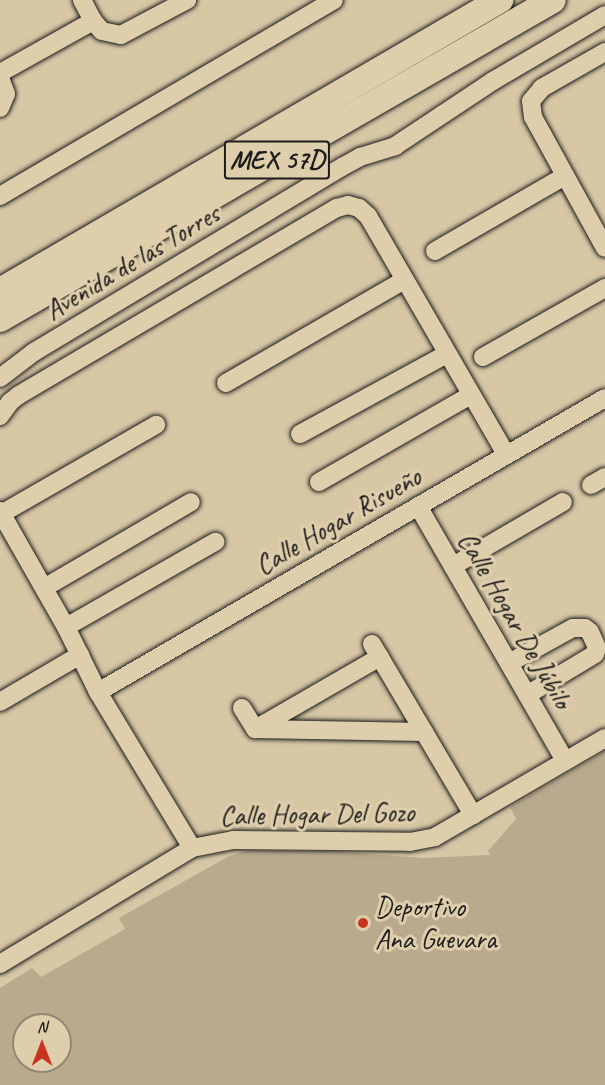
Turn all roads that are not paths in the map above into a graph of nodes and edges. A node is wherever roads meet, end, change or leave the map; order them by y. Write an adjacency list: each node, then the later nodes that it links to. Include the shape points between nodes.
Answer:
1 (82, 0): 7 (street)
2 (187, 0): 7 (street, via 121,35 102,31)
3 (334, 0): 13 (street)
4 (500, 0): 18 (highway, MEX 57D)
5 (553, 0): 19 (highway, MEX 57D)
6 (605, 15): 22 (street, Avenida de las Torres, via 493,81 396,146 360,157 332,173 34,352)
7 (93, 21): 9 (street)
8 (605, 52): 12 (street, via 542,88 531,101 533,117)
9 (0, 73)
10 (0, 78): 11 (street, via 6,94)
11 (0, 108)
12 (565, 176): 14 (street); 15 (street)
13 (0, 196)
14 (605, 248)
15 (435, 251)
16 (403, 281): 20 (street); 23 (street); 26 (street, via 368,216 348,205 337,208 20,395)
17 (605, 288): 21 (street)
18 (0, 291)
19 (0, 320)
20 (447, 354): 24 (street); 28 (street)
21 (483, 357)
22 (0, 378)
23 (226, 383)
24 (471, 395): 29 (street); 30 (street)
25 (605, 398): 29 (street, Calle Hogar Risueño)
26 (0, 416)
27 (156, 425): 34 (street)
28 (300, 434)
29 (506, 454): 33 (street, Calle Hogar Risueño)
30 (320, 482)
31 (191, 502): 37 (street)
32 (563, 502): 36 (street)
33 (418, 506): 36 (street, Calle Hogar De Júbilo); 41 (street, Calle Hogar Risueño)
34 (1, 512): 37 (street)
35 (215, 542): 38 (street)
36 (453, 566): 40 (street, Calle Hogar De Júbilo)
37 (44, 588): 38 (street)
38 (66, 627): 39 (street)
39 (80, 655): 41 (street); 43 (street)
40 (509, 663): 42 (street, Calle Hogar De Júbilo); 42 (street, via 573,628 579,626 590,633 597,648 595,654)
41 (98, 692): 50 (street)
42 (527, 695): 48 (street, Calle Hogar De Júbilo)
43 (0, 702)
44 (242, 708): 45 (street)
45 (255, 729): 46 (street); 46 (street, via 376,650)
46 (424, 732): 49 (street)
47 (605, 738): 48 (street, Calle Hogar Del Gozo)
48 (565, 761): 49 (street, Calle Hogar Del Gozo)
49 (473, 815): 50 (street, Calle Hogar Del Gozo, via 435,837 410,842 233,840)
50 (192, 848): 51 (street, Calle Hogar Del Gozo)
51 (0, 964)

